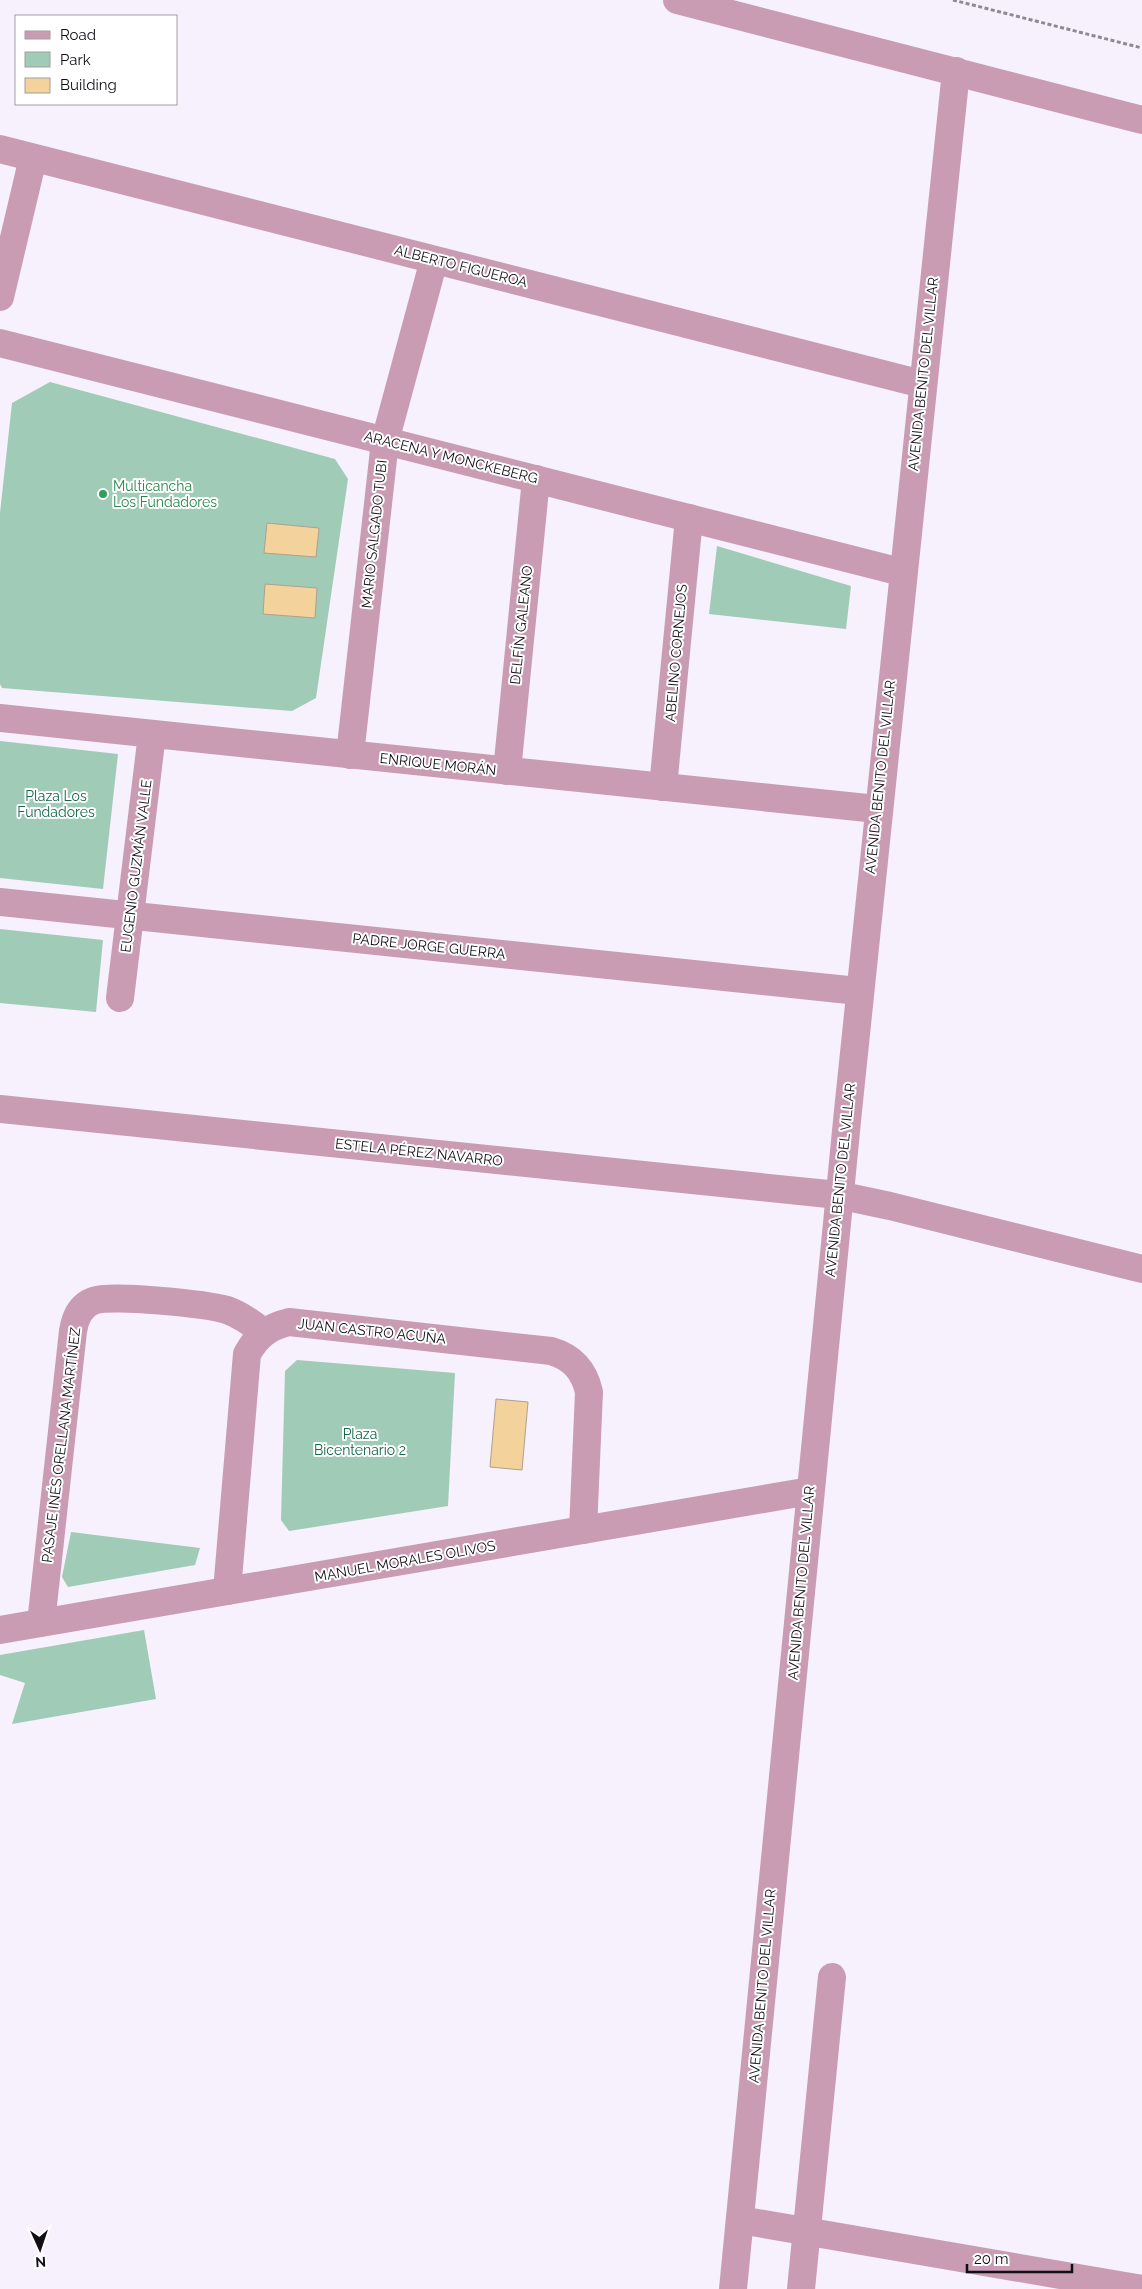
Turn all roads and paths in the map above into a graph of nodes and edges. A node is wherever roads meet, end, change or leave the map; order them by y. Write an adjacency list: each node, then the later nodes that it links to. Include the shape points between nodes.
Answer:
1 (677, 0): 4 (street)
2 (953, 0): 3 (path)
3 (1142, 48)
4 (956, 71): 5 (street); 11 (street, AVENIDA BENITO DEL VILLAR)
5 (1142, 120)
6 (0, 149): 7 (street, ALBERTO FIGUEROA)
7 (33, 158): 8 (street, ALBERTO FIGUEROA); 9 (street)
8 (434, 260): 11 (street, ALBERTO FIGUEROA); 12 (street, MARIO SALGADO TUBI)
9 (0, 297)
10 (0, 343): 12 (street, ARACENA Y MONCKEBERG)
11 (922, 384): 15 (street, AVENIDA BENITO DEL VILLAR)
12 (385, 441): 13 (street, ARACENA Y MONCKEBERG); 18 (street, MARIO SALGADO TUBI)
13 (536, 479): 14 (street, ARACENA Y MONCKEBERG); 19 (street, DELFÍN GALEANO)
14 (689, 518): 15 (street, ARACENA Y MONCKEBERG); 20 (street, ABELINO CORNEJOS)
15 (901, 572): 21 (street, AVENIDA BENITO DEL VILLAR)
16 (0, 718): 17 (street, ENRIQUE MORÁN)
17 (152, 734): 18 (street, ENRIQUE MORÁN); 23 (street, EUGENIO GUZMÁN VALLE)
18 (350, 754): 19 (street, ENRIQUE MORÁN)
19 (507, 771): 20 (street, ENRIQUE MORÁN)
20 (663, 787): 21 (street, ENRIQUE MORÁN)
21 (877, 809): 24 (street, AVENIDA BENITO DEL VILLAR)
22 (0, 902): 23 (street, PADRE JORGE GUERRA)
23 (130, 916): 24 (street, PADRE JORGE GUERRA); 25 (street, EUGENIO GUZMÁN VALLE)
24 (858, 991): 27 (street, AVENIDA BENITO DEL VILLAR)
25 (120, 998)
26 (0, 1109): 27 (street, ESTELA PÉREZ NAVARRO)
27 (838, 1195): 28 (street, ESTELA PÉREZ NAVARRO); 30 (street, AVENIDA BENITO DEL VILLAR)
28 (1142, 1269)
29 (263, 1332): 31 (street, JUAN CASTRO ACUÑA, via 289,1322 563,1354 582,1372 589,1392); 32 (street, via 253,1342 244,1367); 33 (street, PASAJE INÉS ORELLANA MARTÍNEZ, via 240,1315 212,1307 114,1298 94,1300 79,1313 73,1331)
30 (810, 1491): 31 (street, MANUEL MORALES OLIVOS); 36 (street, AVENIDA BENITO DEL VILLAR)
31 (583, 1530): 32 (street, MANUEL MORALES OLIVOS)
32 (227, 1591): 33 (street, MANUEL MORALES OLIVOS)
33 (41, 1623): 34 (street, MANUEL MORALES OLIVOS)
34 (0, 1630)
35 (832, 1976): 37 (street)
36 (740, 2220): 37 (street); 39 (street, AVENIDA BENITO DEL VILLAR)
37 (806, 2231): 38 (street); 40 (street)
38 (1142, 2288)
39 (733, 2289)
40 (800, 2289)

